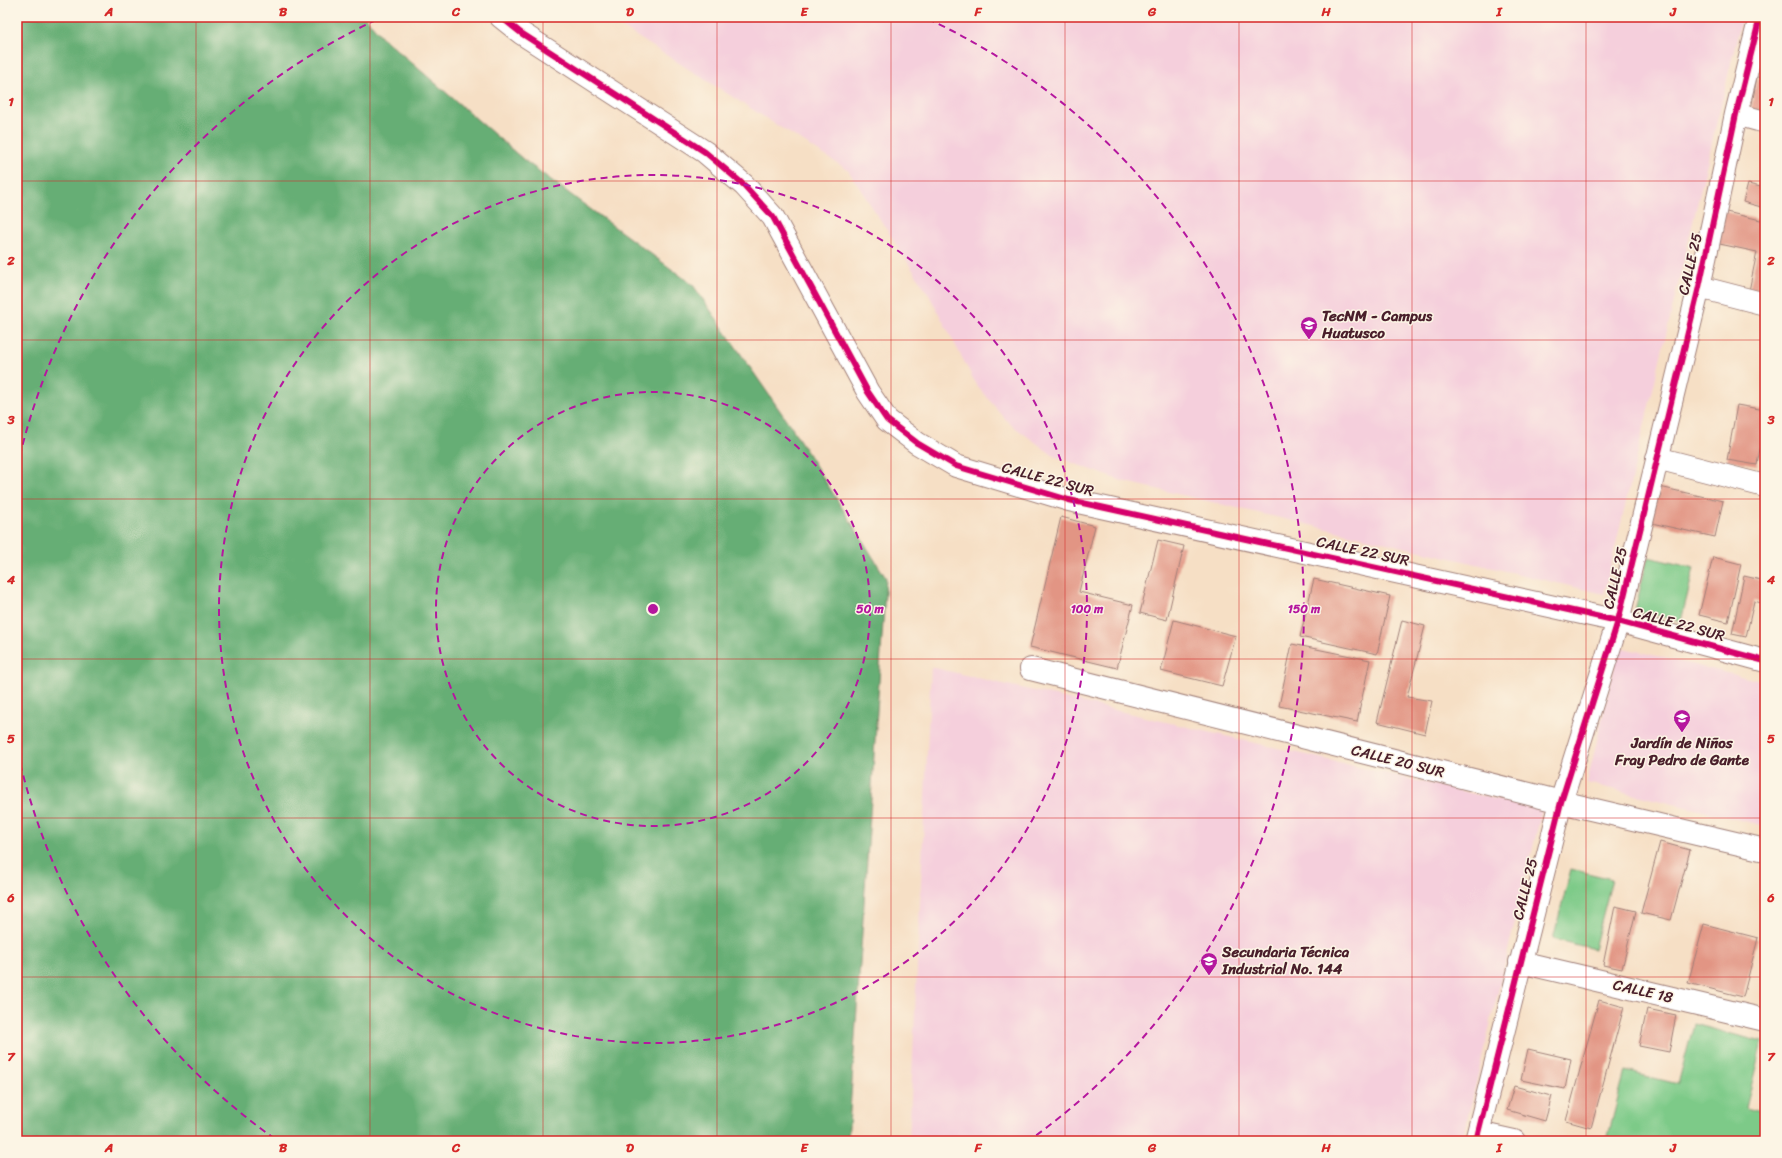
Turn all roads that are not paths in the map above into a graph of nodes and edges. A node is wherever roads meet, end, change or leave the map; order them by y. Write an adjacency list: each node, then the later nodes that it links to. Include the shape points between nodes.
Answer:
1 (501, 17): 9 (street, CALLE 22 SUR, via 521,33 705,152 744,185 773,217 868,392 887,420 917,444 956,466 1069,500)
2 (1760, 17): 3 (street, CALLE 25)
3 (1736, 114): 4 (street); 5 (street, CALLE 25)
4 (1765, 122)
5 (1699, 287): 6 (street); 7 (street, CALLE 25)
6 (1765, 304)
7 (1657, 458): 8 (street); 9 (street, CALLE 25)
8 (1765, 486)
9 (1618, 621): 10 (street, CALLE 22 SUR); 12 (street, CALLE 25)
10 (1765, 660)
11 (1031, 669): 12 (street, CALLE 20 SUR)
12 (1561, 802): 13 (street, CALLE 20 SUR); 14 (street, CALLE 25)
13 (1765, 850)
14 (1520, 962): 15 (street, CALLE 18); 16 (street, CALLE 25)
15 (1765, 1020)
16 (1478, 1137): 17 (street)
17 (1514, 1141)

